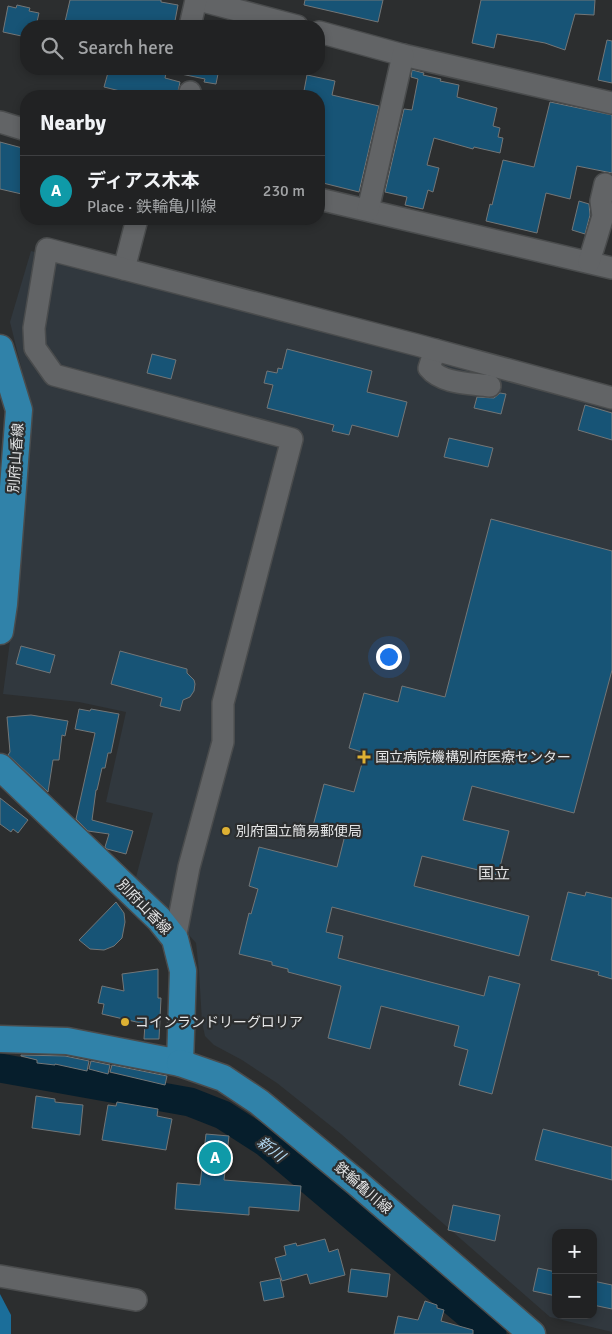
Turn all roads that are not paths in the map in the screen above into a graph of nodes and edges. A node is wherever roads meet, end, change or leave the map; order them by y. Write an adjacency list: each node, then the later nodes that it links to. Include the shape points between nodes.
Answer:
1 (198, 0): 2 (street); 3 (street)
2 (192, 20)
3 (274, 20)
4 (325, 34): 5 (street)
5 (402, 54): 6 (street); 11 (street)
6 (612, 103)
7 (0, 122): 8 (street)
8 (20, 128)
9 (604, 184): 13 (street, via 603,216)
10 (325, 200): 11 (street)
11 (368, 210): 13 (street)
12 (135, 225): 14 (street)
13 (589, 262): 15 (street)
14 (124, 268): 17 (street); 22 (street, via 47,249 34,328 35,348 54,374 292,439 223,703 223,742 189,867)
15 (612, 268)
16 (0, 348): 20 (main road, 別府山香線, via 19,410)
17 (435, 350): 18 (street, via 429,368 434,374 449,380); 19 (street)
18 (490, 386)
19 (612, 398)
20 (0, 631)
21 (0, 767): 22 (main road, 別府山香線, via 159,919)
22 (175, 939): 24 (main road, 別府山香線, via 183,972)
23 (0, 1039): 24 (main road, via 67,1041)
24 (180, 1063): 27 (main road, 鉄輪亀川線, via 223,1078 259,1102)
25 (0, 1276): 26 (street)
26 (136, 1300)
27 (532, 1334)

